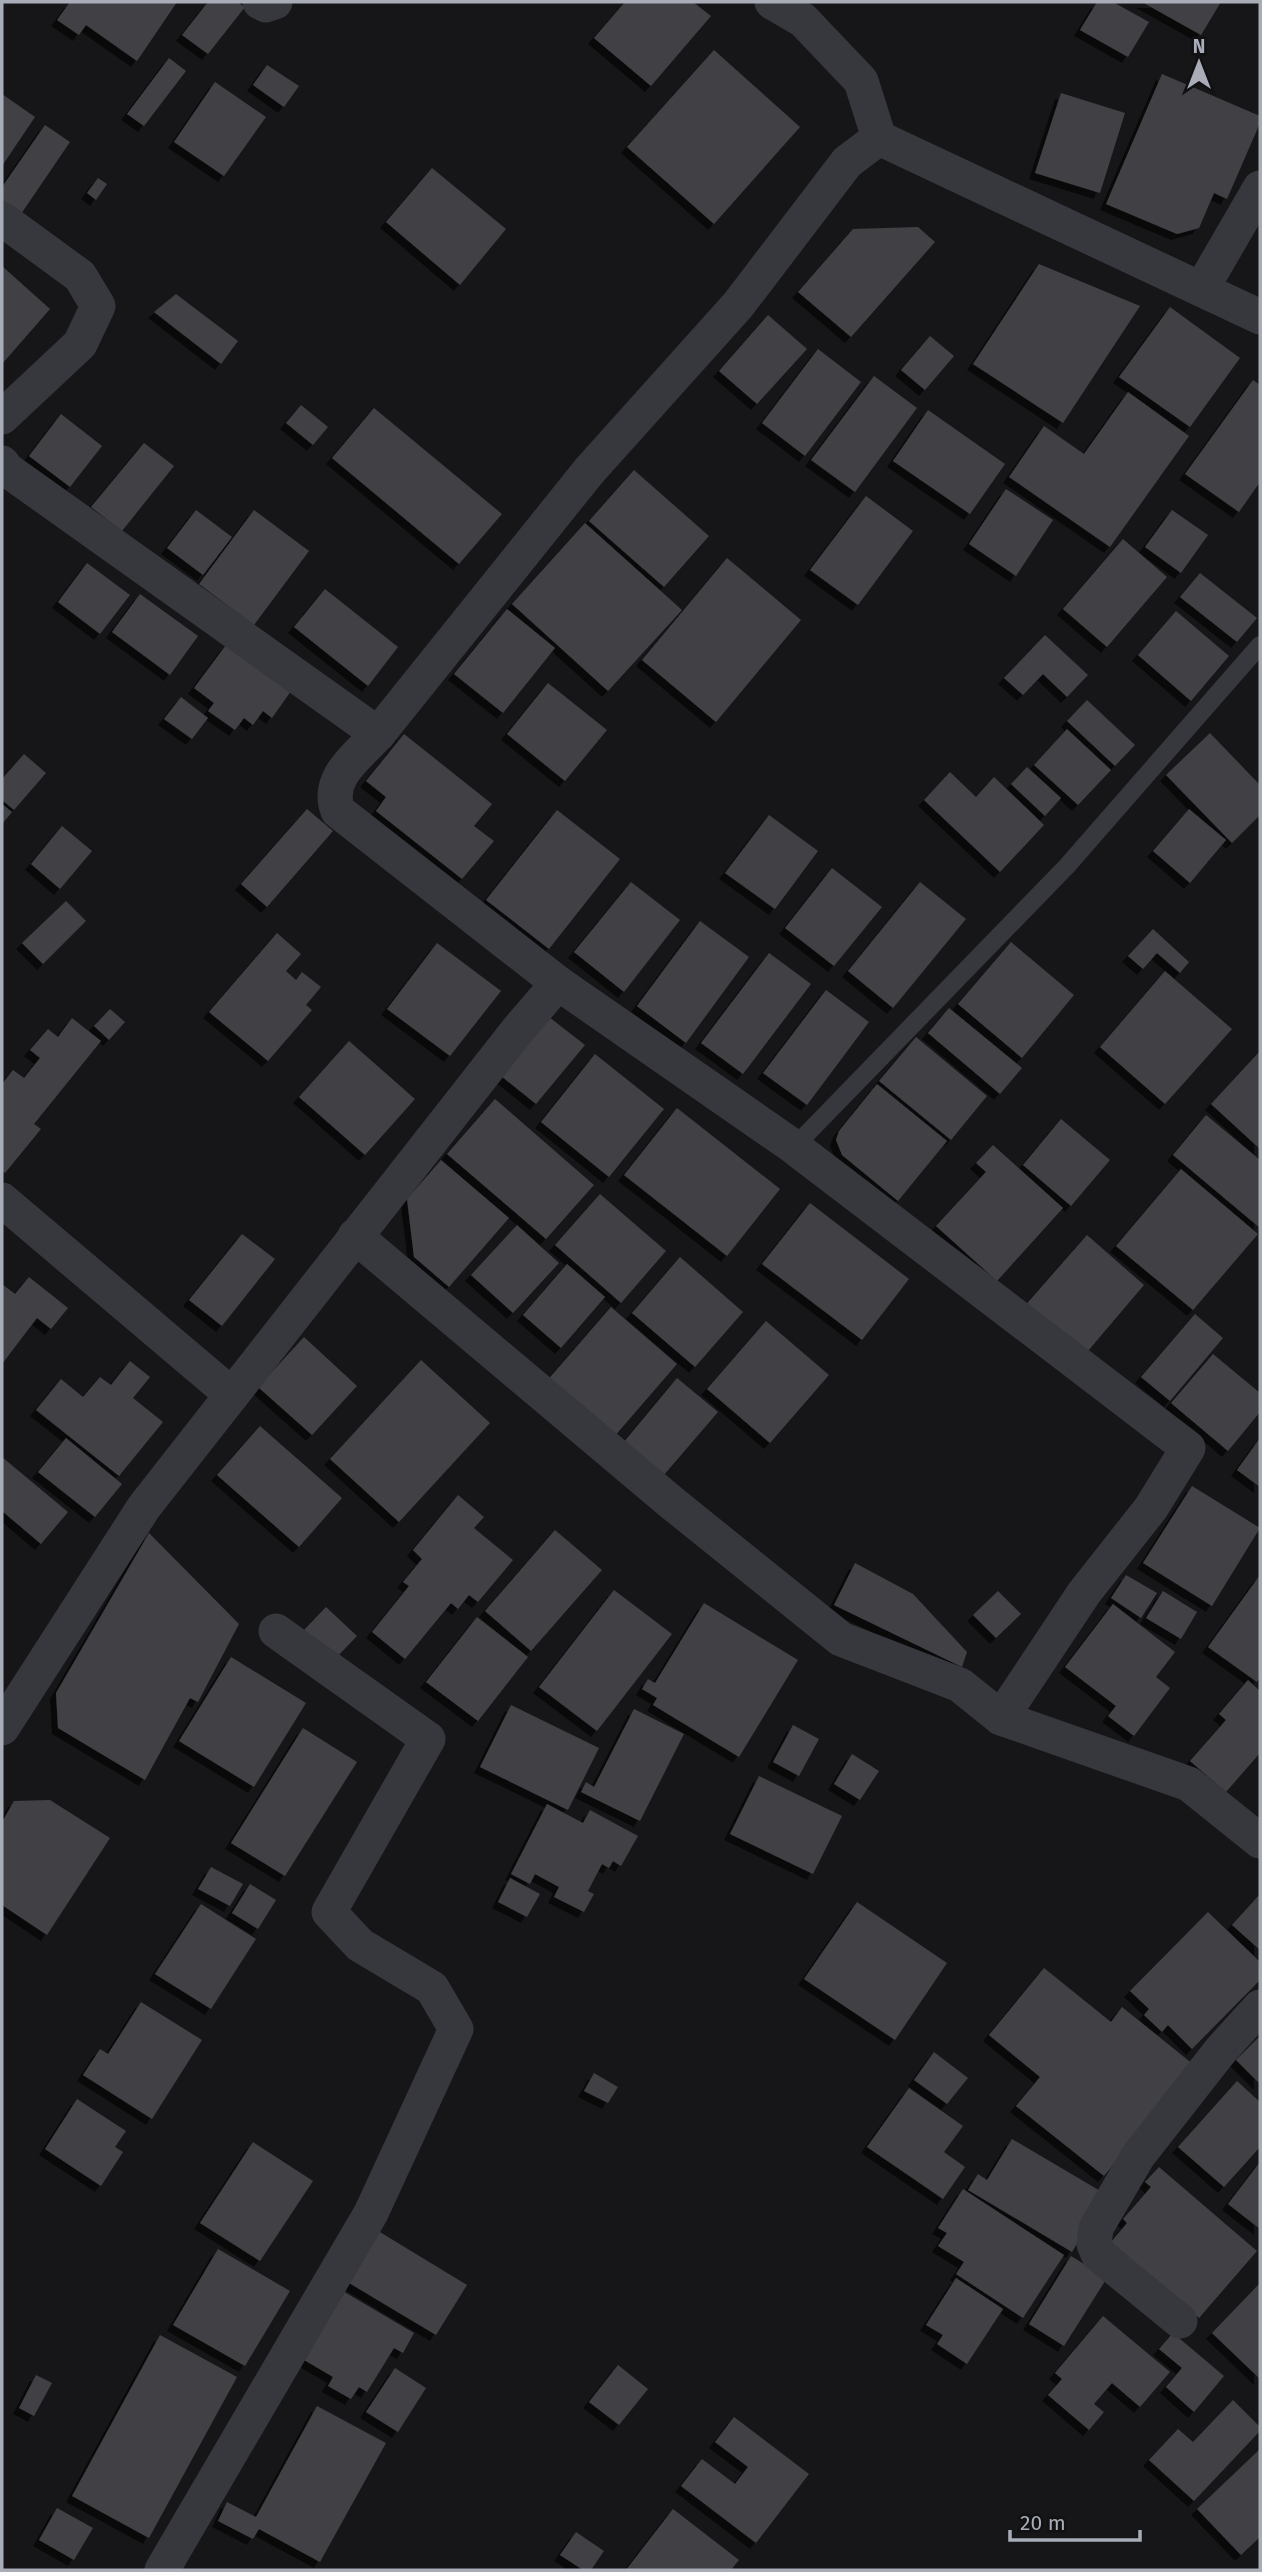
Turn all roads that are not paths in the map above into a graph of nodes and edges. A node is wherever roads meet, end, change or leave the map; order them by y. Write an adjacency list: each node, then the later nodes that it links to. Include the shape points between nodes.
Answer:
1 (260, 2): 2 (street)
2 (275, 2)
3 (772, 2): 4 (street, via 803,20 861,81)
4 (878, 138): 7 (street); 12 (street, via 846,162 738,305 589,471)
5 (1260, 188): 7 (street)
6 (2, 219): 9 (street, via 80,276 98,306 80,344)
7 (1202, 288): 8 (street)
8 (1260, 317)
9 (2, 416)
10 (2, 463): 12 (street)
11 (1260, 645): 14 (lane, via 1067,866)
12 (378, 734): 13 (street, via 334,787 338,810)
13 (558, 983): 14 (street); 16 (street)
14 (794, 1147): 19 (street, via 1188,1448 1151,1508 1083,1593)
15 (2, 1200): 17 (street)
16 (355, 1236): 17 (street); 19 (street, via 841,1639 960,1685)
17 (232, 1395): 20 (street, via 144,1507)
18 (276, 1631): 24 (street, via 428,1739 329,1912 360,1945 432,1988 456,2029 371,2213)
19 (1001, 1718): 21 (street, via 1189,1784)
20 (2, 1728)
21 (1260, 1841)
22 (1260, 2007): 23 (street, via 1138,2156 1096,2228 1098,2253)
23 (1180, 2321)
24 (162, 2570)

